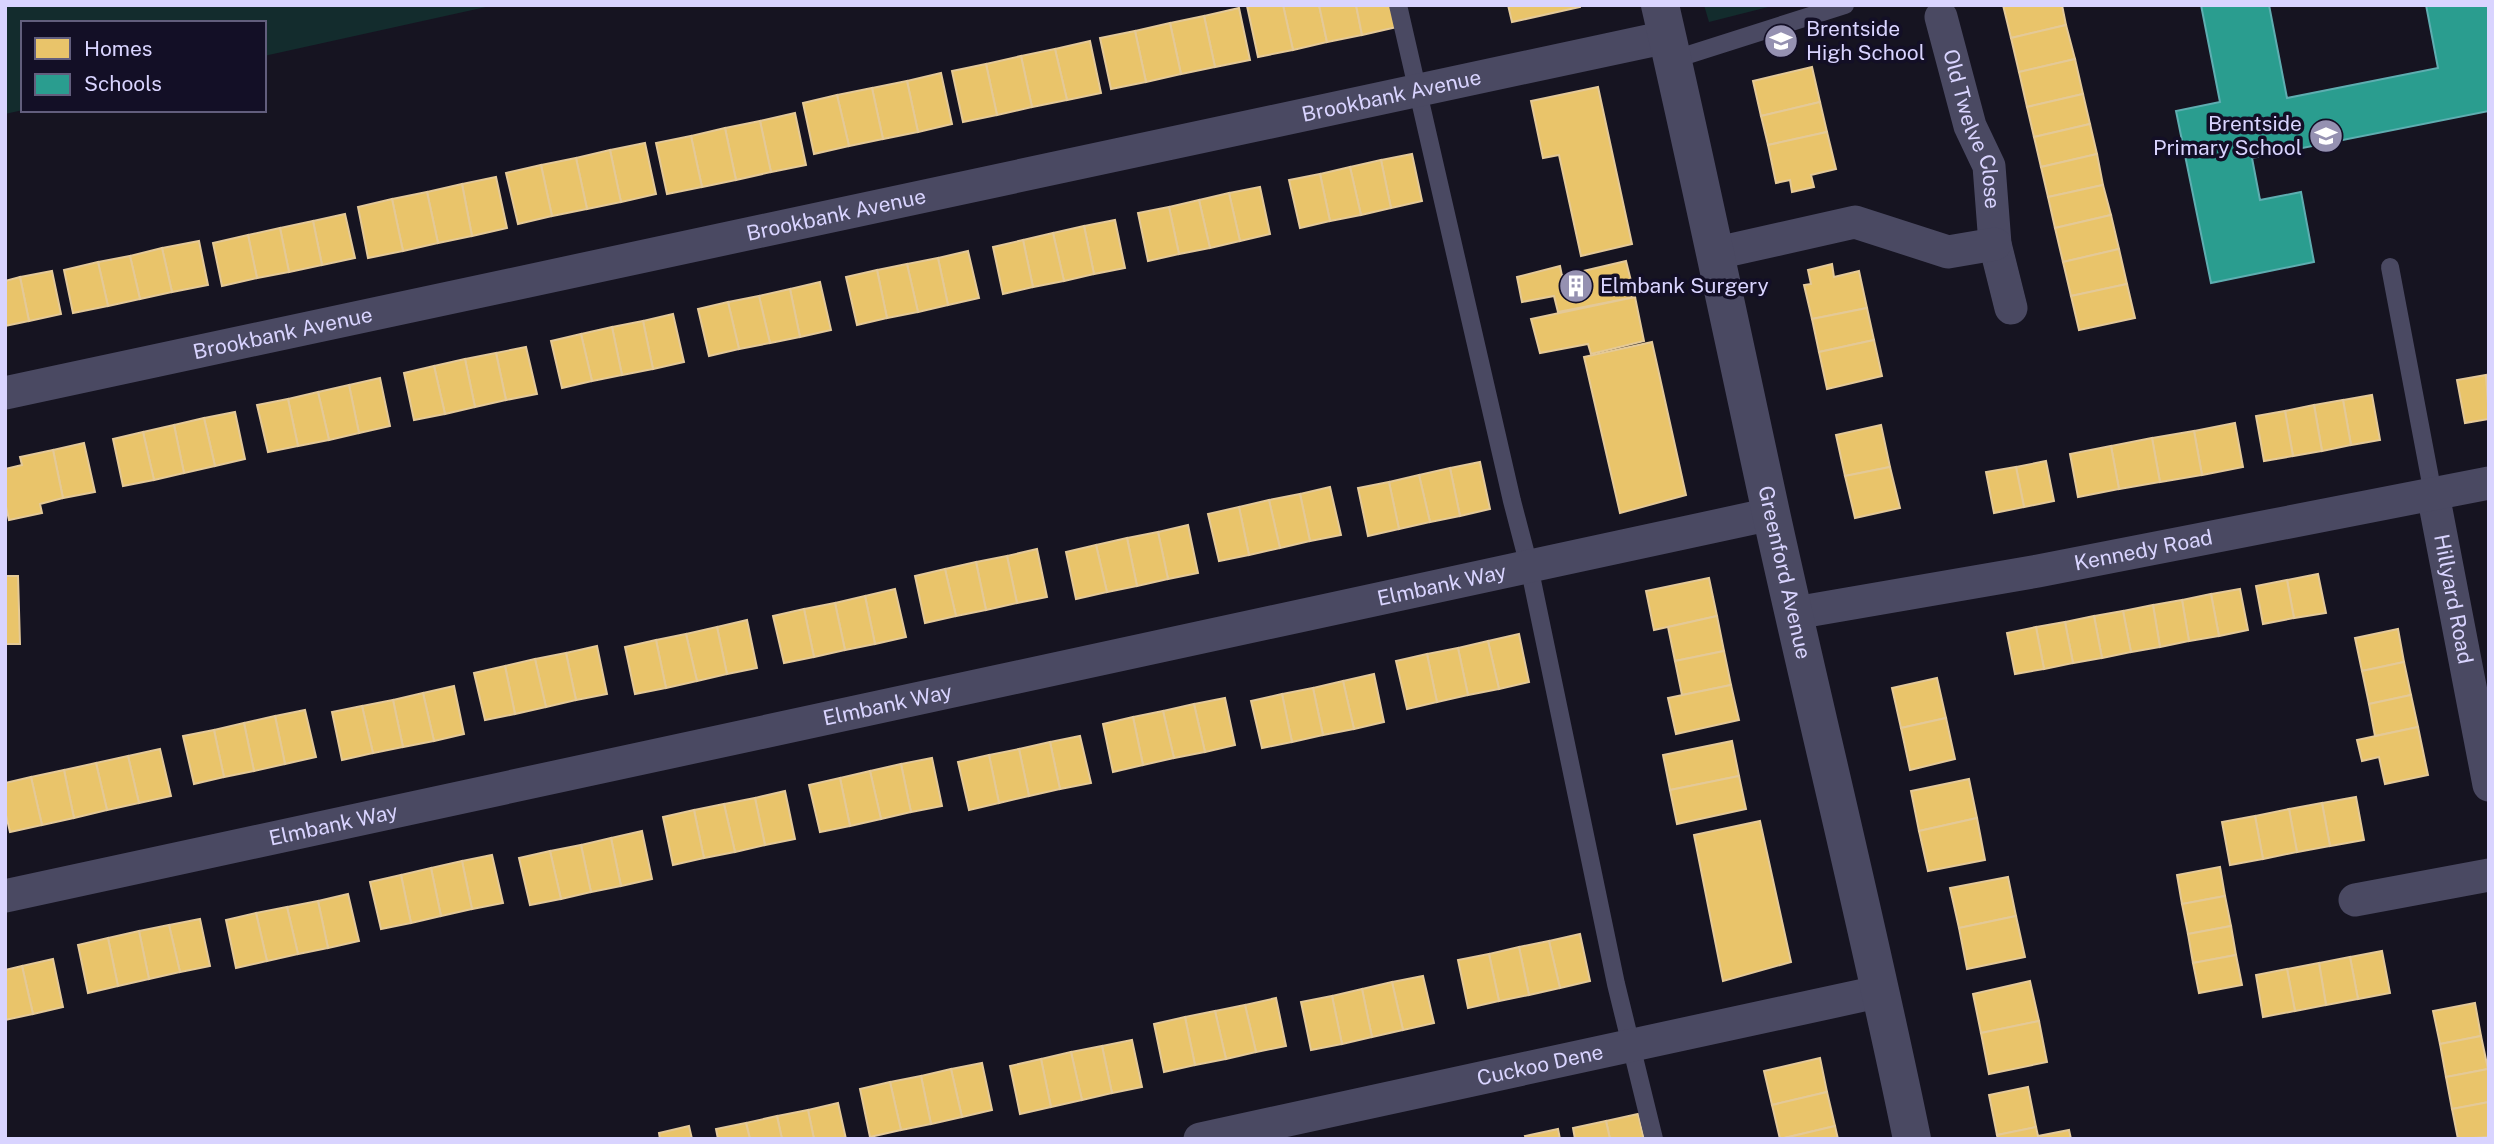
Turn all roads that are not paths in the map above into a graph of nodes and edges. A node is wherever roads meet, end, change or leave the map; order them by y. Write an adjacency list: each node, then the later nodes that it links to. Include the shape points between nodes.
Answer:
1 (1398, 5): 5 (lane)
2 (1845, 5): 4 (lane)
3 (1941, 17): 6 (street, Old Twelve Close, via 1970,126 1989,166)
4 (1666, 34): 5 (street, Brookbank Avenue); 7 (street, Greenford Avenue)
5 (1416, 89): 10 (street, Brookbank Avenue); 14 (lane)
6 (1995, 244): 7 (street, via 1948,252 1855,222); 9 (street, Old Twelve Close)
7 (1717, 253): 13 (street, Greenford Avenue)
8 (2390, 267): 12 (lane)
9 (2011, 308)
10 (5, 393)
11 (2489, 483): 12 (street, Kennedy Road)
12 (2433, 494): 15 (street, Kennedy Road); 16 (street, Hillyard Road)
13 (1771, 514): 14 (street, Elmbank Way); 15 (street, Greenford Avenue)
14 (1529, 566): 18 (street, Elmbank Way); 21 (lane)
15 (1795, 613): 20 (street, Greenford Avenue)
16 (2489, 785)
17 (2489, 875): 19 (street)
18 (5, 896)
19 (2355, 900)
20 (1882, 991): 21 (street, Cuckoo Dene); 24 (street, Greenford Avenue)
21 (1632, 1045): 22 (street, Cuckoo Dene); 23 (lane)
22 (1199, 1139)
23 (1654, 1139)
24 (1912, 1139)

